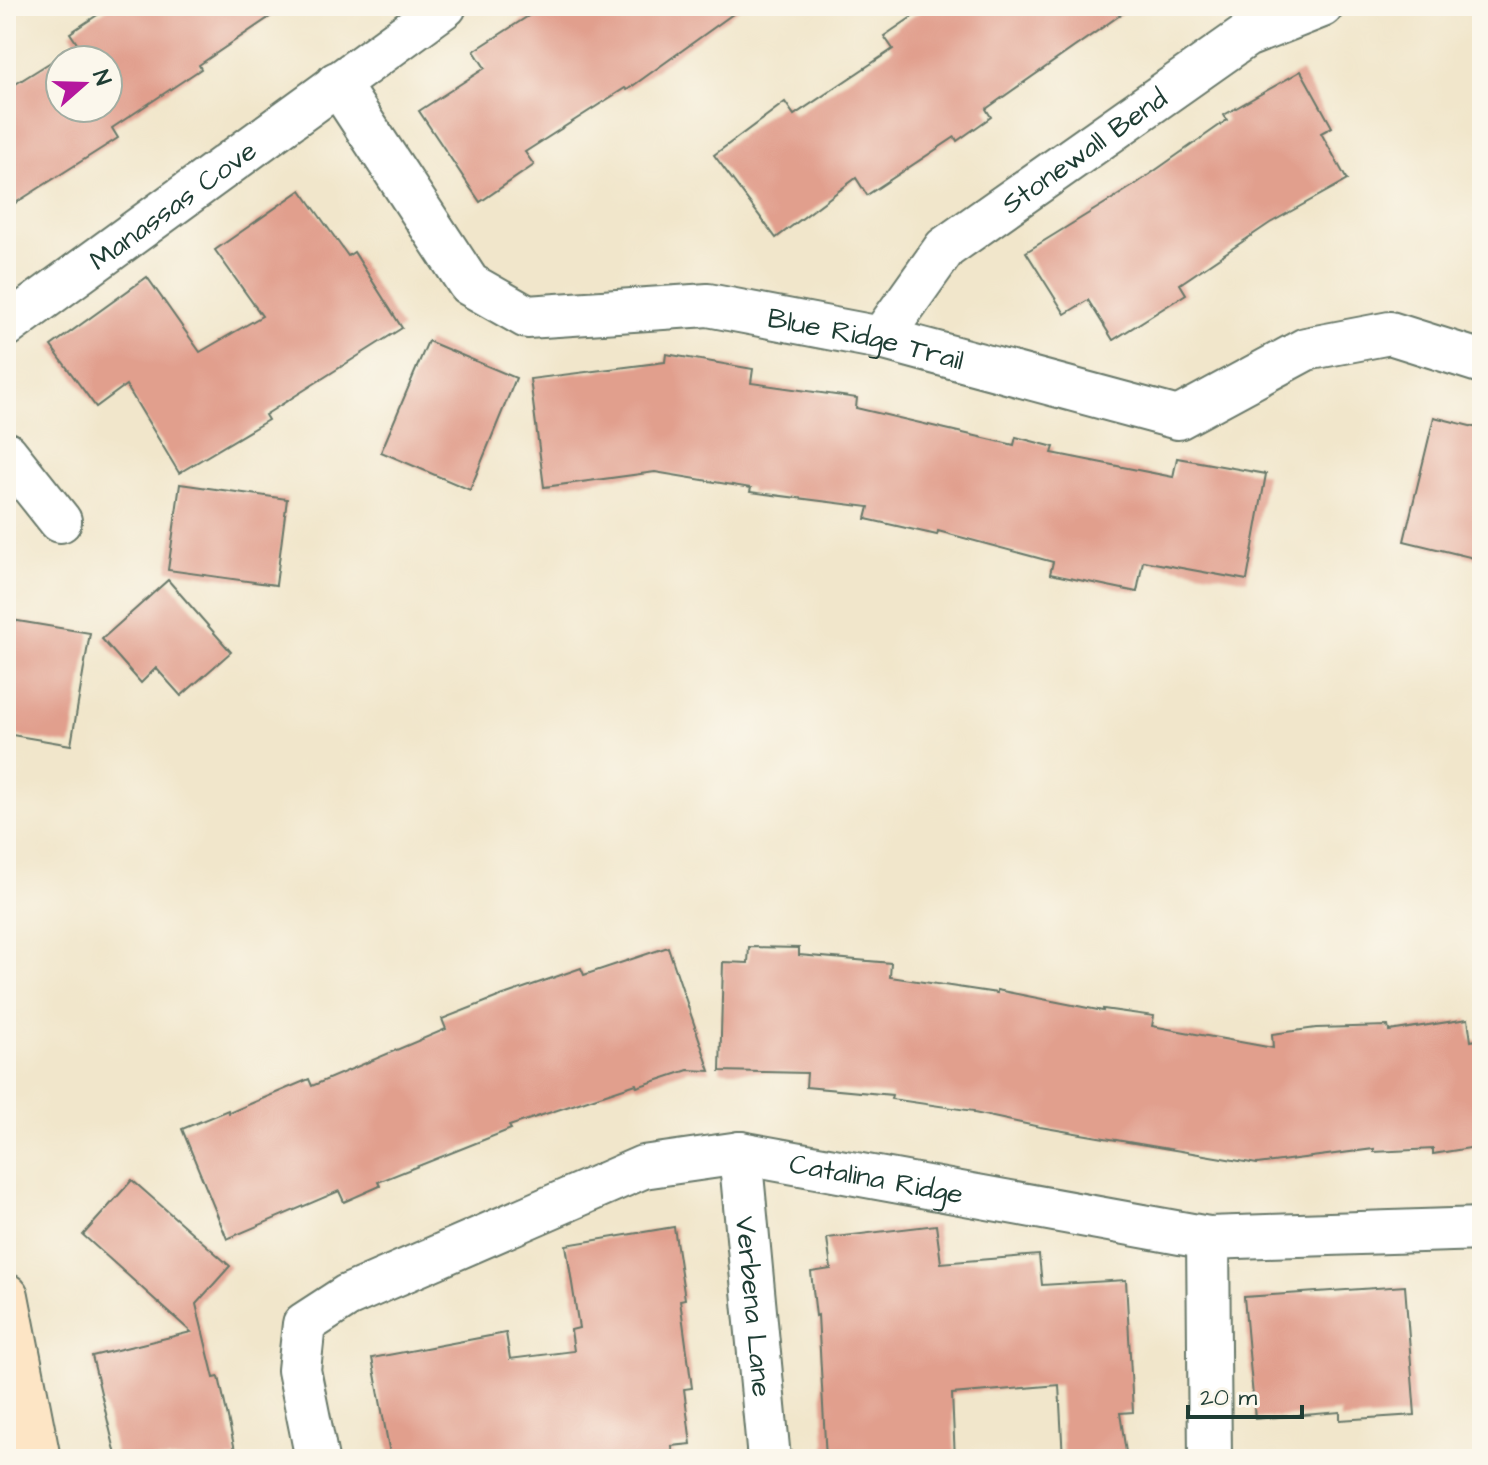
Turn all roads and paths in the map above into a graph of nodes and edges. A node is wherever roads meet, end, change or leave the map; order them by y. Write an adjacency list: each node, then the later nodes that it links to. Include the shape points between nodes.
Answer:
1 (445, 6): 3 (street, Manassas Cove)
2 (1322, 6): 5 (street, Stonewall Bend, via 1246,36 945,248)
3 (337, 83): 4 (street, Manassas Cove); 5 (street, Blue Ridge Trail, via 469,284 527,317 708,305)
4 (6, 326)
5 (881, 338): 6 (street, Blue Ridge Trail, via 1178,418 1306,349 1390,333)
6 (1482, 362)
7 (6, 453): 8 (street)
8 (60, 521)
9 (740, 1153): 11 (street, Catalina Ridge); 14 (street, Catalina Ridge, via 643,1167 347,1296 304,1324 299,1370); 15 (street, Verbena Lane)
10 (1482, 1229): 11 (street, Catalina Ridge)
11 (1208, 1238): 16 (street)
12 (6, 1296): 13 (main road)
13 (38, 1459)
14 (317, 1459)
15 (769, 1459)
16 (1210, 1459)

